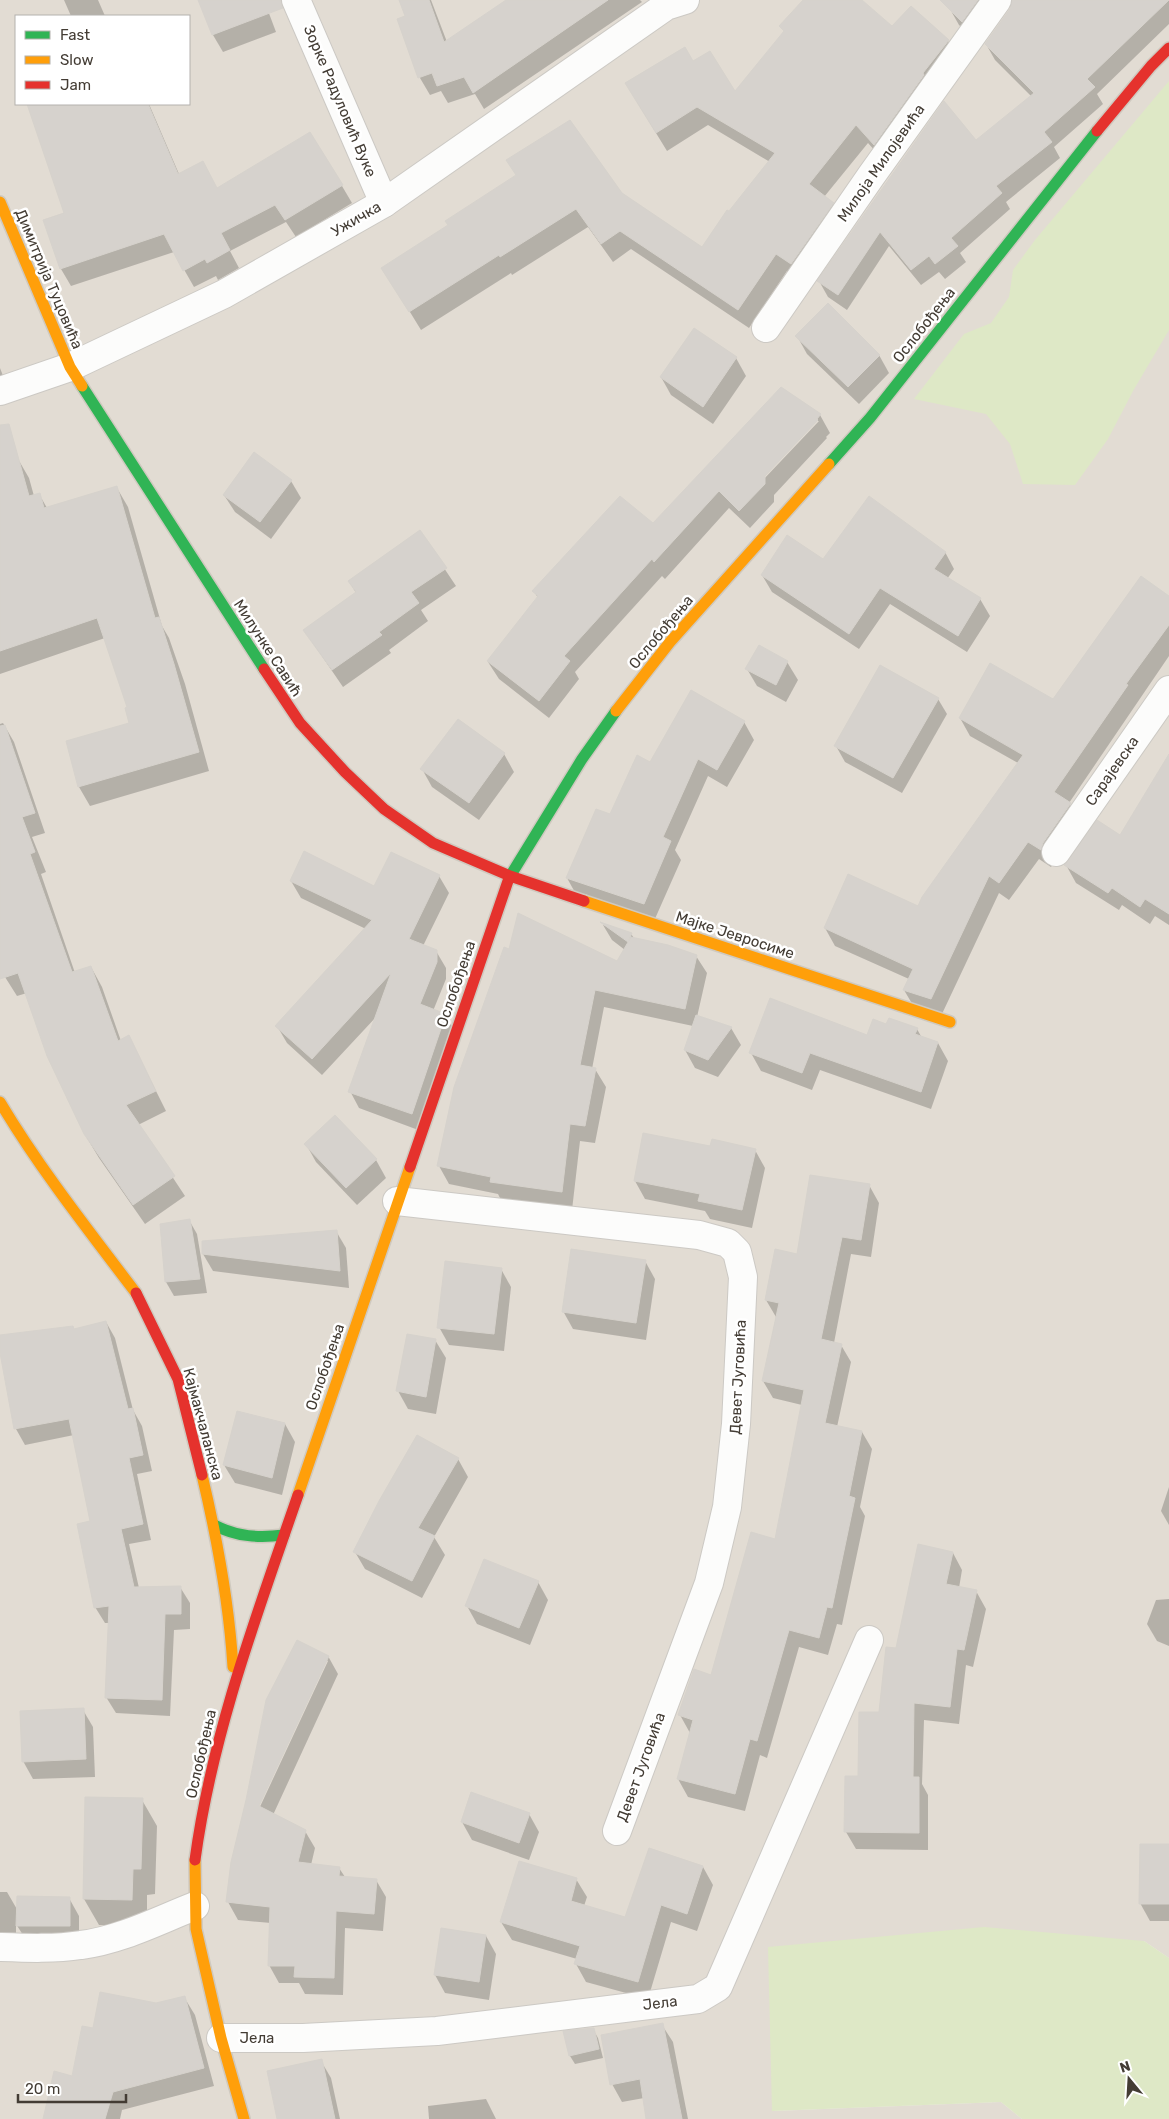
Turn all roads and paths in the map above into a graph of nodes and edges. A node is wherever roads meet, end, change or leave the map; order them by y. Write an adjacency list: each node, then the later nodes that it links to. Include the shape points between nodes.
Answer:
1 (296, 0): 6 (street, Зорке Радуловић Вуке)
2 (997, 0): 7 (street, Милоја Милојевића)
3 (672, 2): 6 (street, Ужичка)
4 (1169, 48): 12 (street, Ослобођења, via 1104,121 870,418 670,642 582,759)
5 (0, 202): 8 (street, Димитрија Туцовића)
6 (384, 203): 8 (street, Ужичка, via 224,294)
7 (766, 328)
8 (70, 367): 9 (street, Ужичка); 12 (street, Милунке Савић, via 300,723 384,808 433,843)
9 (0, 391)
10 (1169, 690): 11 (street, Сарајевска)
11 (1056, 852)
12 (510, 876): 13 (street, Мајке Јевросиме); 15 (street, Ослобођења)
13 (950, 1022)
14 (0, 1102): 16 (street, Кајмакчаланска, via 140,1299 158,1333 178,1379)
15 (397, 1201): 17 (street, Ослобођења); 20 (street, Девет Југовића, via 699,1235 728,1243 737,1252 742,1287 736,1424 727,1507 709,1584)
16 (214, 1525): 17 (street, via 240,1537); 19 (street, Кајмакчаланска, via 234,1651)
17 (284, 1535): 19 (street, Ослобођења)
18 (869, 1640): 23 (street, Јела, via 718,1987 709,1994 698,1999 436,2032)
19 (233, 1684): 21 (street, Ослобођења, via 204,1805 195,1859)
20 (618, 1831)
21 (195, 1906): 22 (street, via 83,1945 41,1949); 23 (street, Ослобођења, via 201,1956)
22 (0, 1946)
23 (221, 2038): 24 (street, Ослобођења)
24 (244, 2119)

